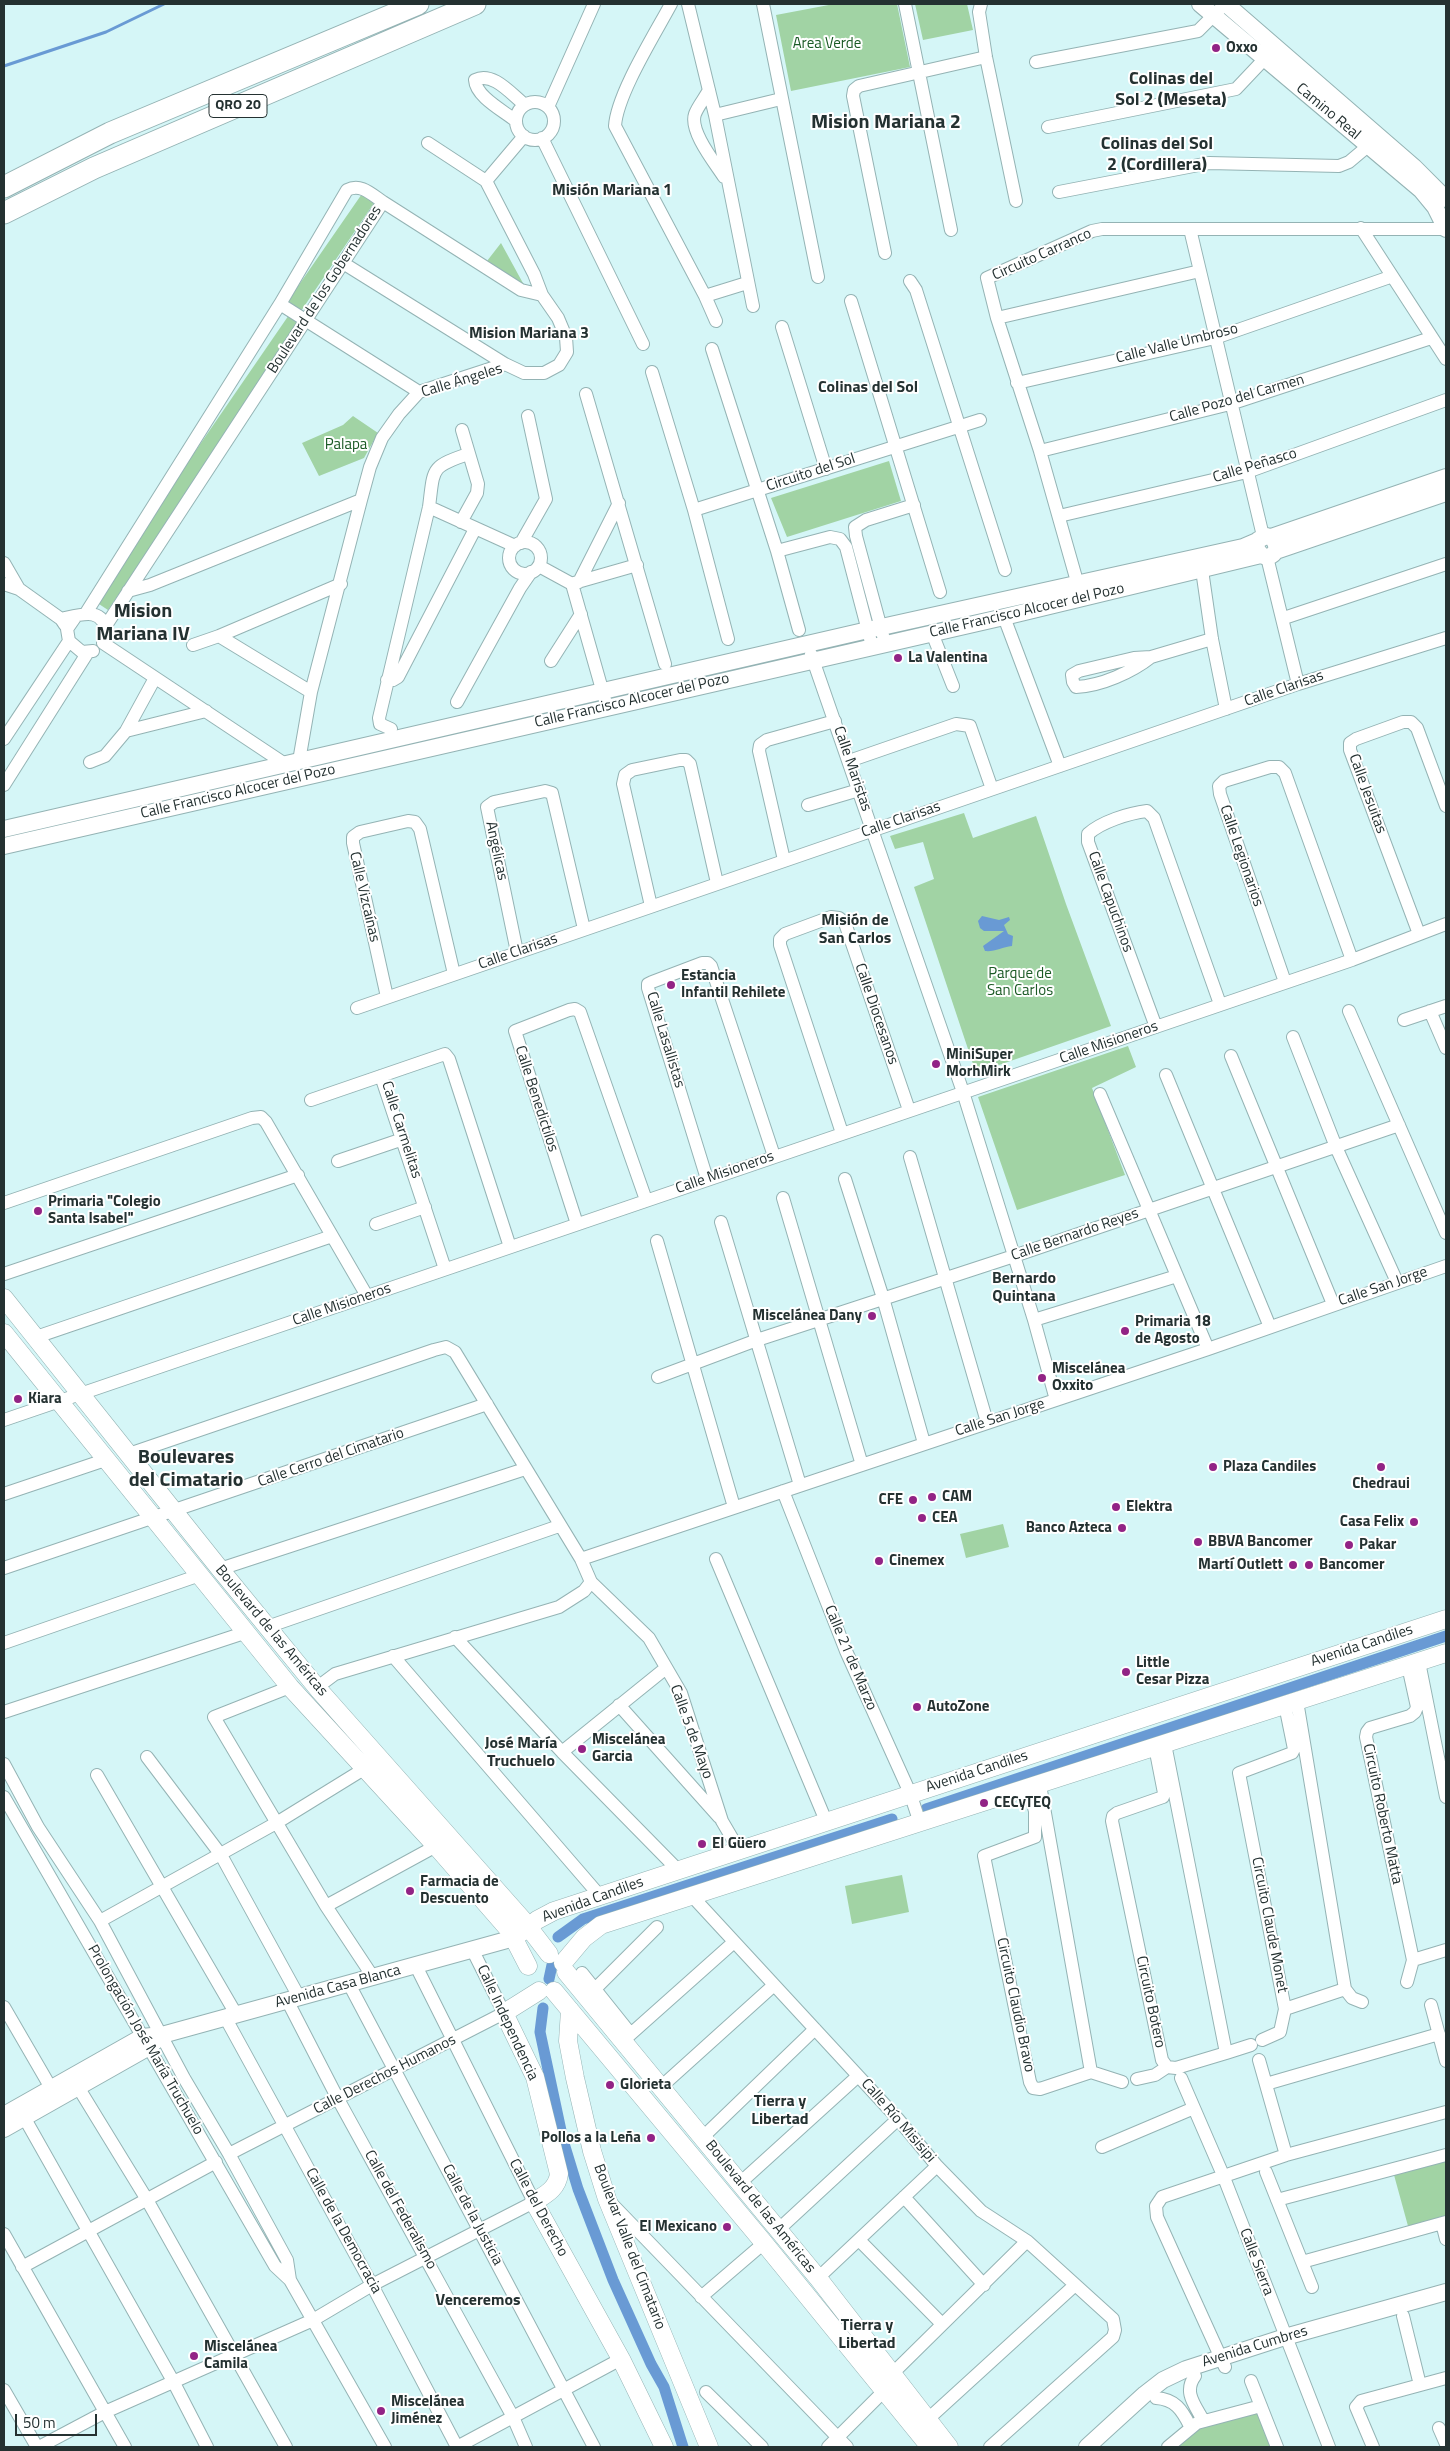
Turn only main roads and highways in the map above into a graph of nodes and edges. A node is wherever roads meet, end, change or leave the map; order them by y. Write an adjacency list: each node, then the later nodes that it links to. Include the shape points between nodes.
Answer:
1 (418, 4): 3 (highway, QRO 20, via 110,133)
2 (475, 4): 4 (highway, QRO 20, via 94,168)
3 (4, 186)
4 (4, 213)
5 (4, 1298): 9 (main road, Boulevard de las Américas, via 319,1690)
6 (6, 1340): 9 (main road, Boulevard de las Américas, via 108,1459 290,1687)
7 (1446, 1619): 10 (main road, Avenida Candiles, via 911,1798 826,1821 554,1911)
8 (1446, 1653): 11 (main road, Avenida Candiles, via 919,1820 601,1925 584,1938)
9 (373, 1764): 10 (main road, Boulevard de las Américas); 10 (main road, Boulevard de las Américas, via 436,1846)
10 (521, 1933): 11 (main road, Boulevard de las Américas); 12 (main road, Boulevard de las Américas)
11 (565, 1965): 12 (main road, via 536,1956); 13 (main road, via 564,1983); 20 (main road, Boulevard de las Américas, via 627,2036 662,2086 818,2278)
12 (528, 1966): 13 (main road, via 528,1980)
13 (546, 1991): 14 (main road, Boulevard de las Américas); 15 (main road, Calle Derechos Humanos)
14 (570, 2010): 18 (main road, Boulevar Valle del Cimatario, via 568,2041 574,2078 607,2199); 19 (main road, Boulevard de las Américas)
15 (504, 2013): 16 (main road, Calle Independencia, via 534,2077 559,2174 558,2183 552,2190)
16 (534, 2202): 17 (main road, Calle del Derecho)
17 (664, 2447)
18 (709, 2447)
19 (930, 2447)
20 (949, 2447)

